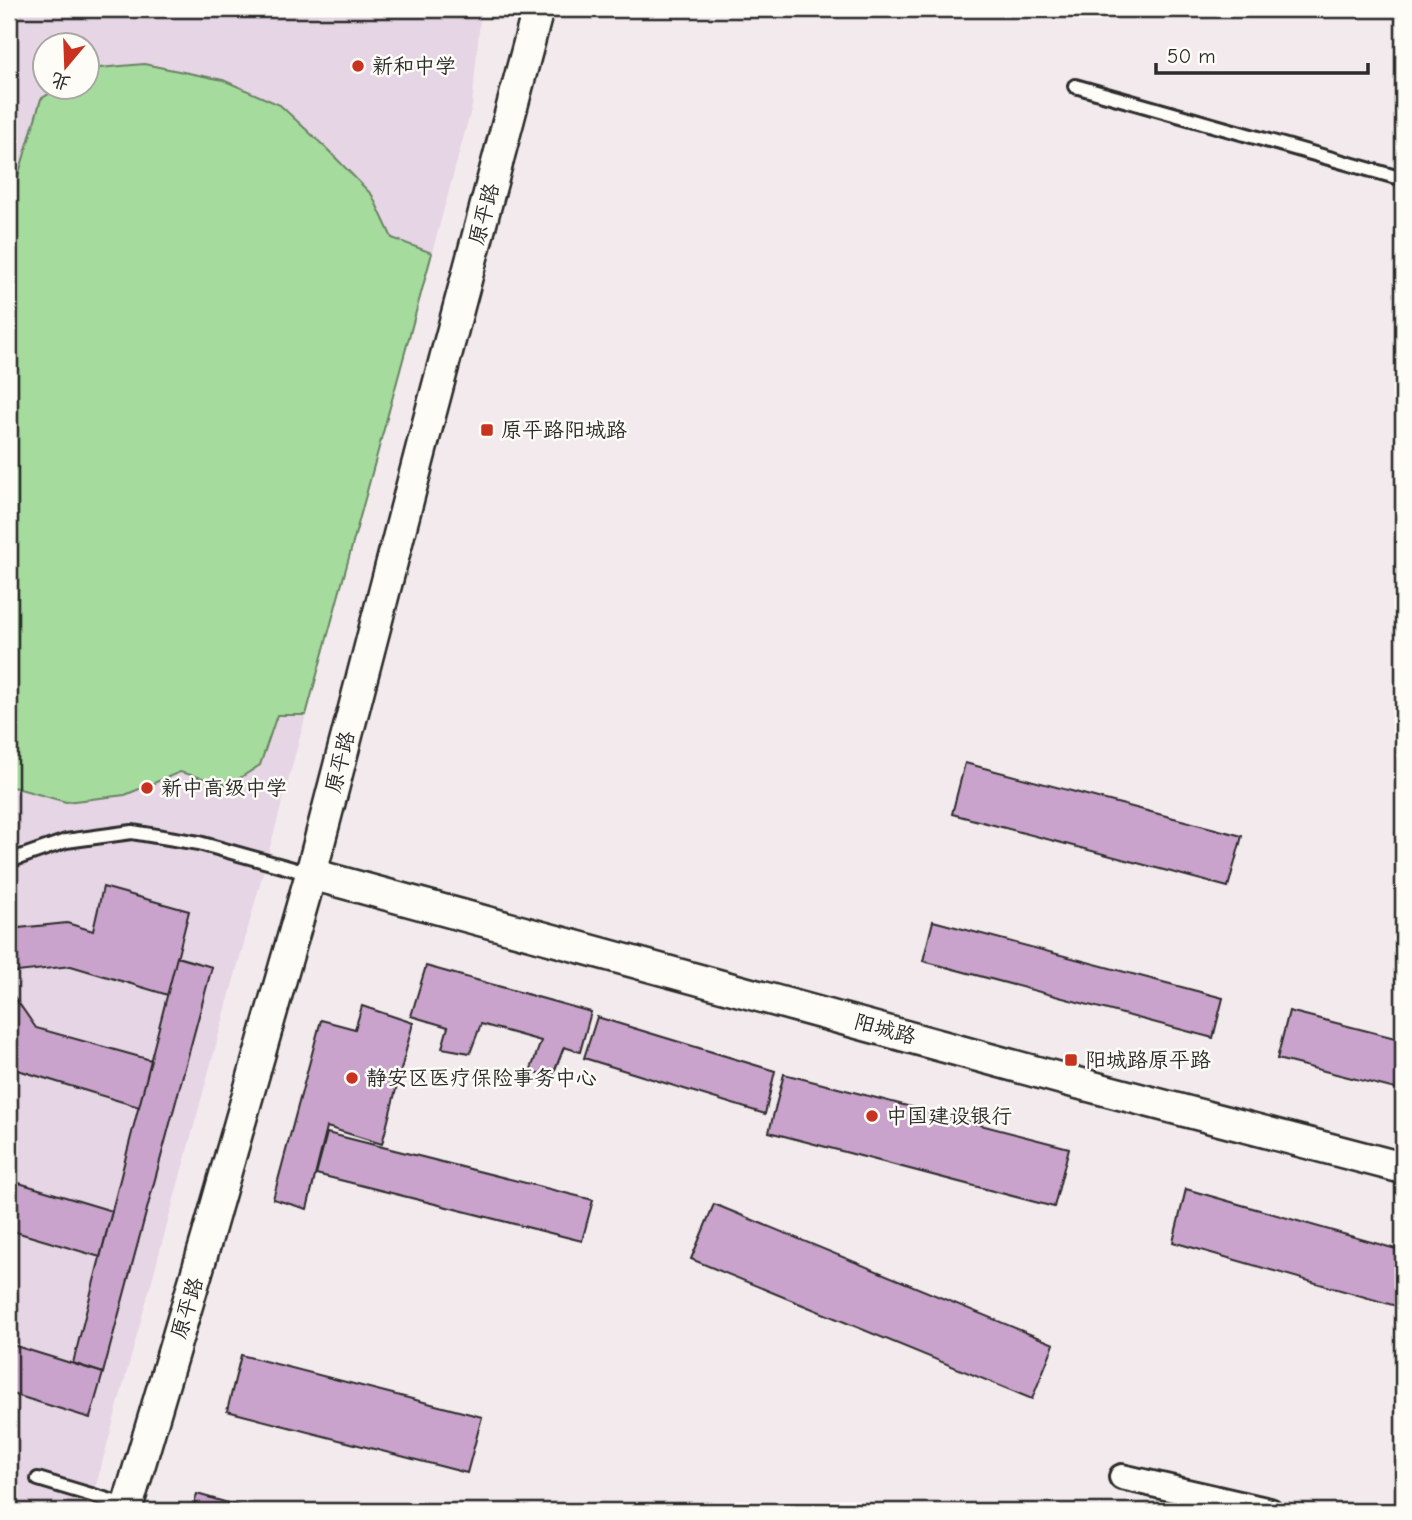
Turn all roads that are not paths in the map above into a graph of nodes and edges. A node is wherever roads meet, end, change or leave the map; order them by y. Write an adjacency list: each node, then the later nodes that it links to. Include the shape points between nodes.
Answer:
1 (536, 11): 5 (street, 原平路)
2 (1075, 86): 3 (lane)
3 (1403, 179)
4 (9, 861): 5 (lane, via 66,841 132,832 199,844)
5 (311, 874): 6 (street, 阳城路); 9 (street, 原平路)
6 (1403, 1168)
7 (1122, 1477): 10 (street)
8 (38, 1479): 9 (lane)
9 (127, 1509)
10 (1270, 1511)

